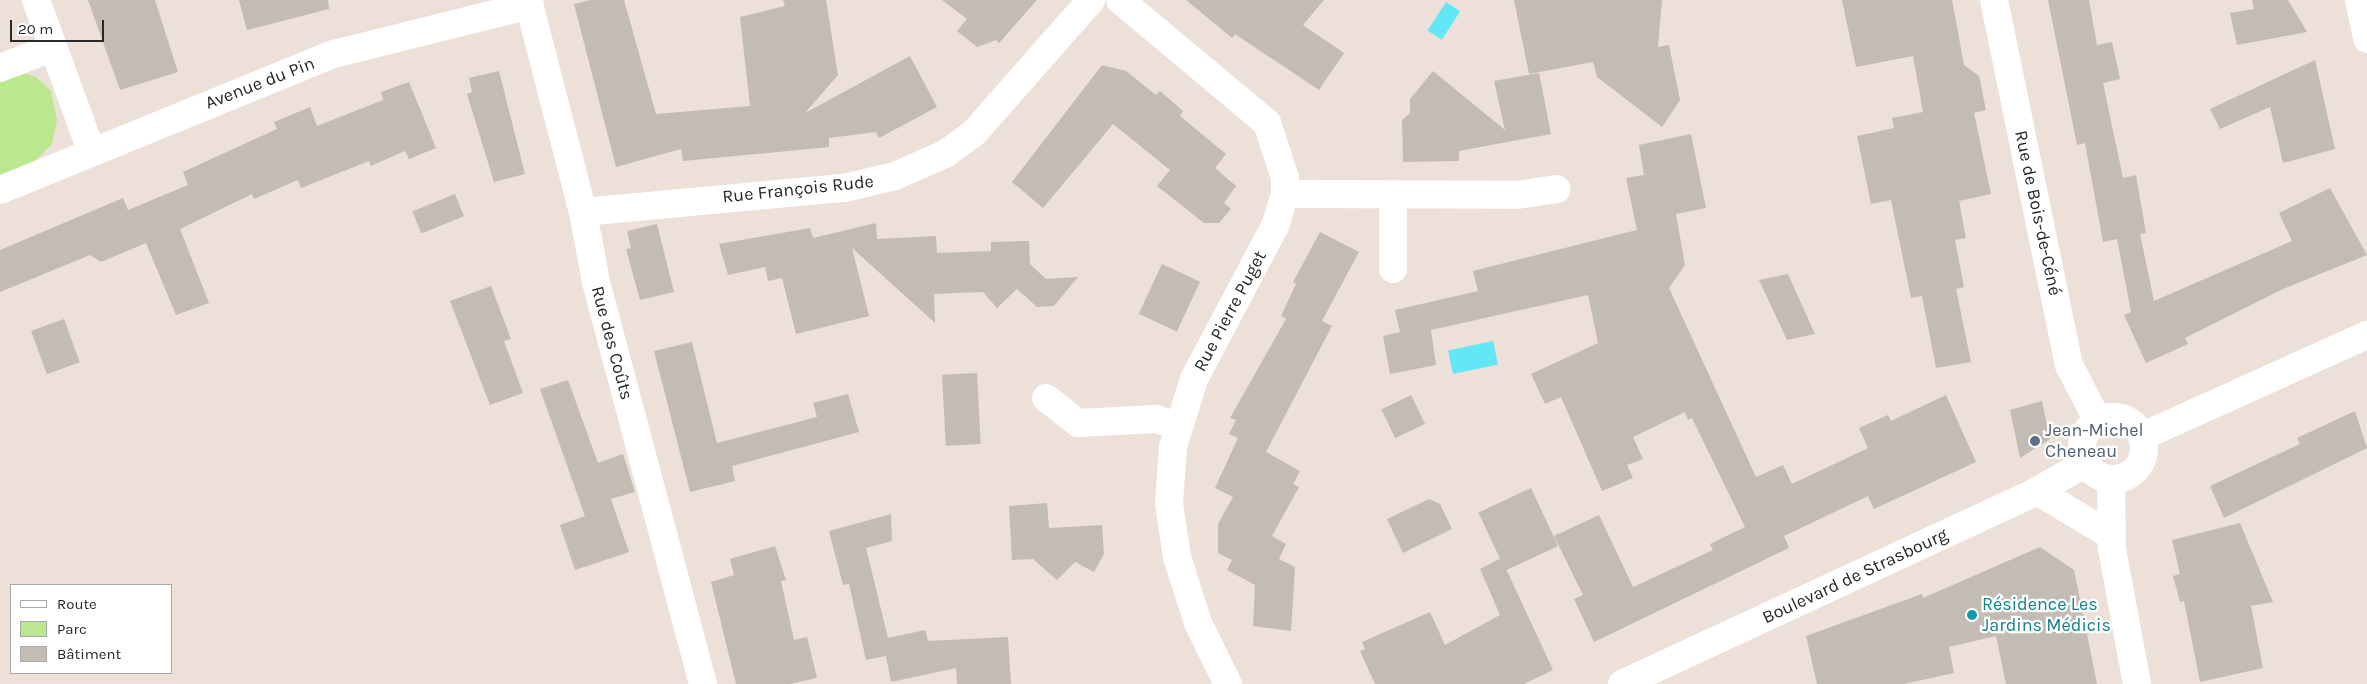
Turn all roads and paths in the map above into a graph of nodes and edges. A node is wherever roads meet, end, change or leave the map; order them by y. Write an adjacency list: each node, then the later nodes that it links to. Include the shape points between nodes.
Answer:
1 (36, 0): 8 (street)
2 (1091, 0): 15 (street, Rue François Rude, via 973,134 945,154 895,176 844,188)
3 (1120, 0): 13 (street, Rue Pierre Puget, via 1267,123 1281,156)
4 (1994, 0): 19 (street, Rue de Bois-de-Céné, via 2069,365)
5 (2359, 0): 7 (street)
6 (529, 2): 10 (street, Avenue du Pin, via 334,54); 15 (street, Rue des Coûts)
7 (2367, 39)
8 (51, 48): 9 (street); 10 (street)
9 (0, 68)
10 (91, 150): 12 (street, Avenue du Pin)
11 (1557, 189): 14 (street, via 1517,194)
12 (0, 190)
13 (1285, 194): 14 (street); 20 (street, Rue Pierre Puget, via 1275,226 1194,379)
14 (1393, 196): 16 (street)
15 (583, 212): 27 (street, Rue des Coûts, via 596,282)
16 (1393, 269)
17 (2367, 335): 21 (street)
18 (1046, 398): 20 (street, via 1078,423 1156,419)
19 (2098, 420): 21 (street, via 2119,417 2137,427); 22 (street, via 2082,444)
20 (1177, 426): 28 (street, Rue Pierre Puget, via 1169,503 1177,557 1198,623)
21 (2143, 436): 23 (street, via 2145,446 2139,466)
22 (2086, 463): 23 (street); 24 (street, Boulevard de Strasbourg)
23 (2111, 480): 25 (street)
24 (2037, 491): 25 (street); 26 (street, Boulevard de Strasbourg)
25 (2112, 536): 29 (street)
26 (1637, 681)
27 (703, 684)
28 (1228, 684)
29 (2137, 684)

